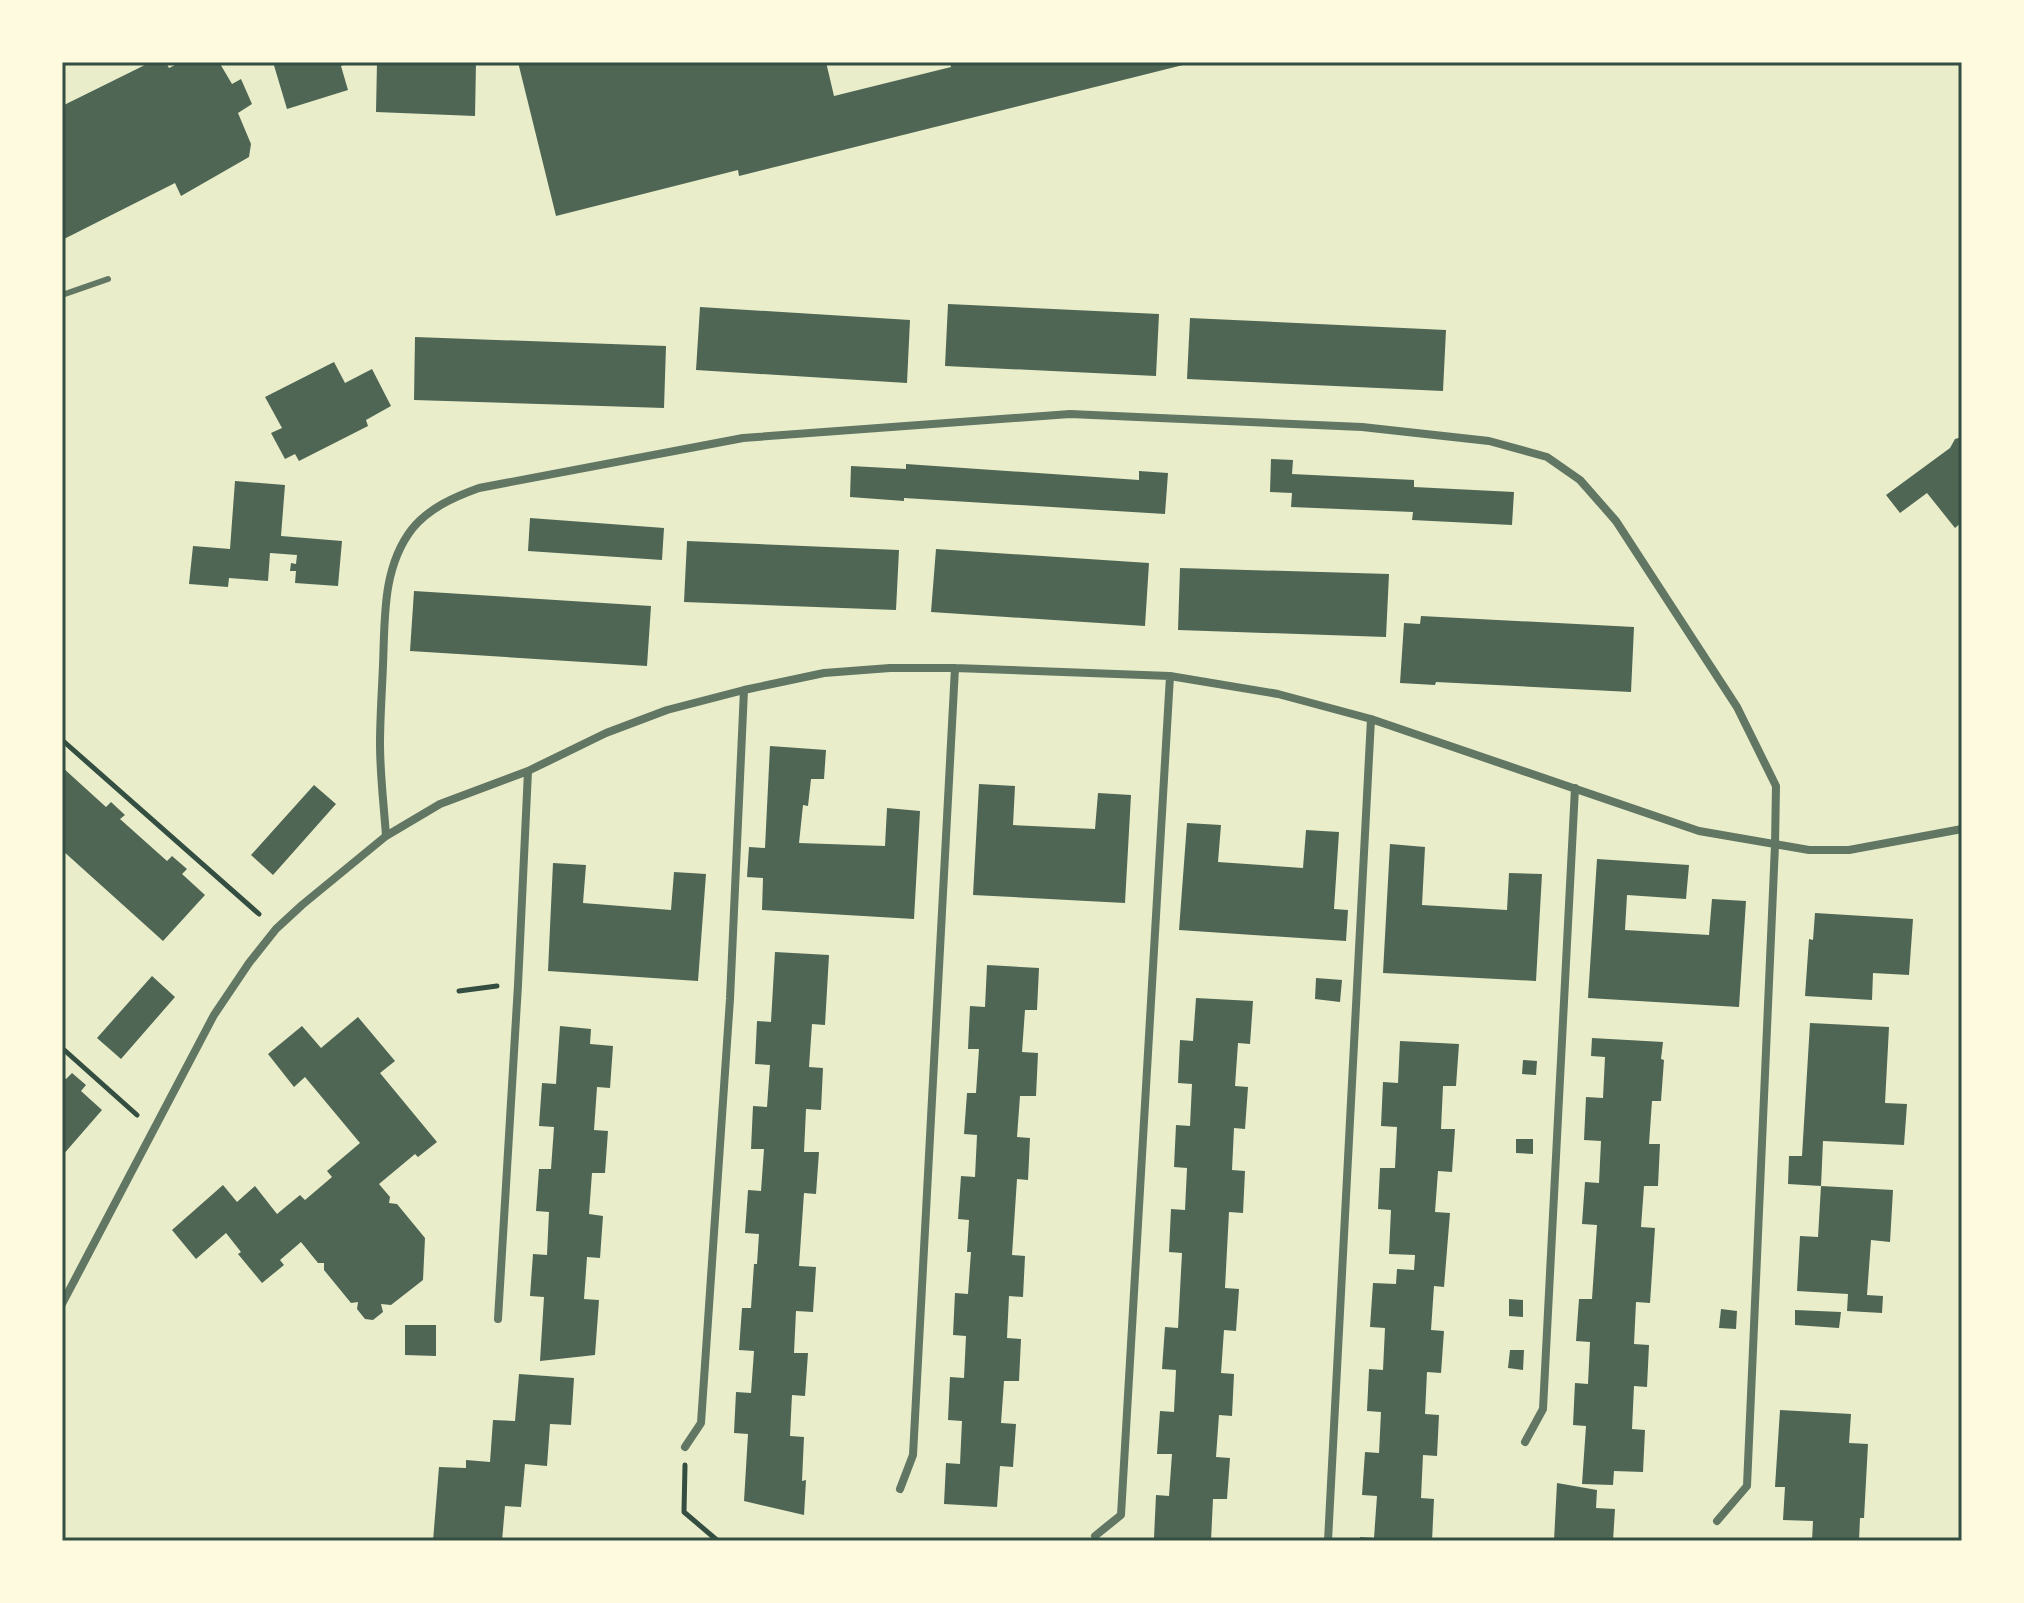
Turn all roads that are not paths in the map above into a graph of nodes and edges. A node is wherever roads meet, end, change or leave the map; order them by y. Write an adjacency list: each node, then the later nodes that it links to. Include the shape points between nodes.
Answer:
1 (108, 279): 2 (lane)
2 (62, 295)
3 (955, 668): 4 (street); 5 (street, via 824,673); 16 (street, via 913,1455)
4 (1170, 676): 6 (street, via 1278,694); 18 (street, via 1121,1515)
5 (744, 690): 7 (street, via 667,710); 15 (street, via 730,999 701,1423)
6 (1371, 719): 8 (street); 19 (street)
7 (528, 771): 10 (street, via 440,804); 13 (street)
8 (1575, 788): 11 (street, via 1699,831); 14 (street, via 1543,1409)
9 (1962, 829): 11 (street, via 1849,850)
10 (386, 836): 11 (street, via 380,746 389,578 412,530 438,506 479,488 743,438 1070,414 1362,427 1489,441 1547,457 1580,480 1616,521 1737,707 1776,786); 12 (street, via 276,929 249,963 214,1015)
11 (1775, 845): 17 (street, via 1747,1486)
12 (62, 1304)
13 (498, 1319)
14 (1525, 1442)
15 (685, 1447)
16 (900, 1489)
17 (1717, 1521)
18 (1095, 1536)
19 (1328, 1541)

